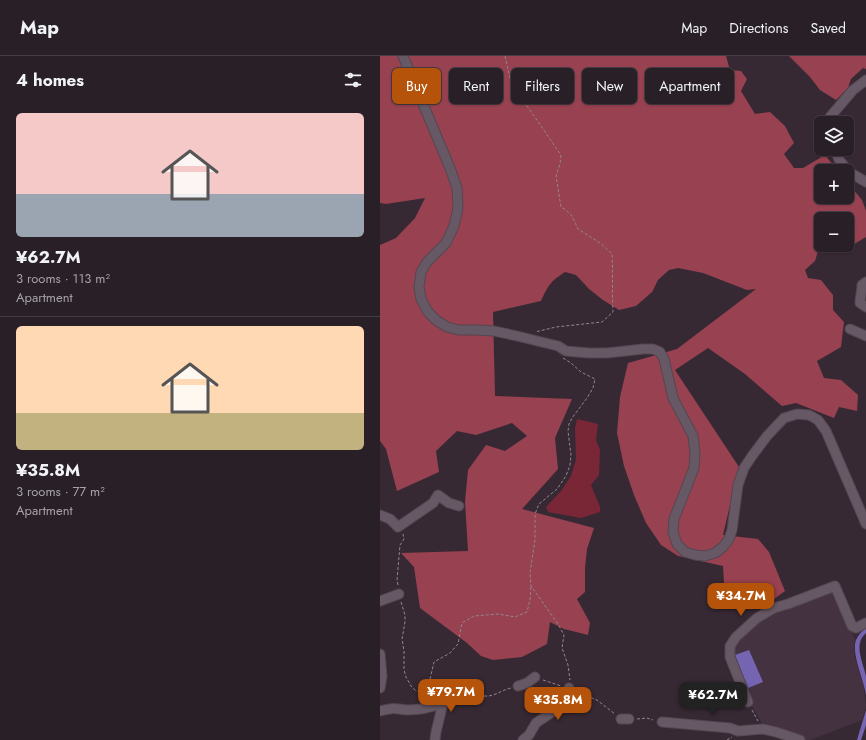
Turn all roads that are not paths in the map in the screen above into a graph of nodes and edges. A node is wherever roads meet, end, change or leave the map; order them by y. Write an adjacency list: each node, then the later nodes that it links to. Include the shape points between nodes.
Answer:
1 (403, 56): 12 (street, via 457,188 458,208 454,226 446,243 420,272 421,299 428,312 447,327 494,331 558,346 566,351 607,353 653,349 660,352 673,398 693,436 694,468 674,519 673,532 677,544 685,552 705,556 723,547 732,530 738,485 744,468 776,426 784,418 797,414 809,415 818,420 826,431)
2 (866, 80): 3 (street, via 853,90)
3 (831, 116)
4 (838, 156): 5 (street, via 848,172)
5 (866, 182)
6 (866, 282): 7 (street, via 862,285 860,303)
7 (866, 307)
8 (850, 330): 9 (street)
9 (866, 336)
10 (459, 506): 11 (street, via 448,503 438,495 433,503 398,527 390,519)
11 (380, 515)
12 (866, 524)
13 (399, 594): 14 (street)
14 (380, 601)
15 (866, 623): 22 (street, via 856,628 852,626 835,586 774,608 757,618 730,646 730,657)
16 (380, 654): 19 (street)
17 (535, 677): 18 (street)
18 (518, 686)
19 (380, 688)
20 (570, 688): 27 (street, via 567,699 536,723)
21 (475, 696): 23 (street, via 456,697)
22 (748, 702)
23 (443, 703): 24 (street, via 427,708 393,708); 26 (street)
24 (380, 711)
25 (662, 722): 28 (street, via 730,728 738,731 764,729)
26 (435, 740)
27 (523, 740)
28 (800, 740)

